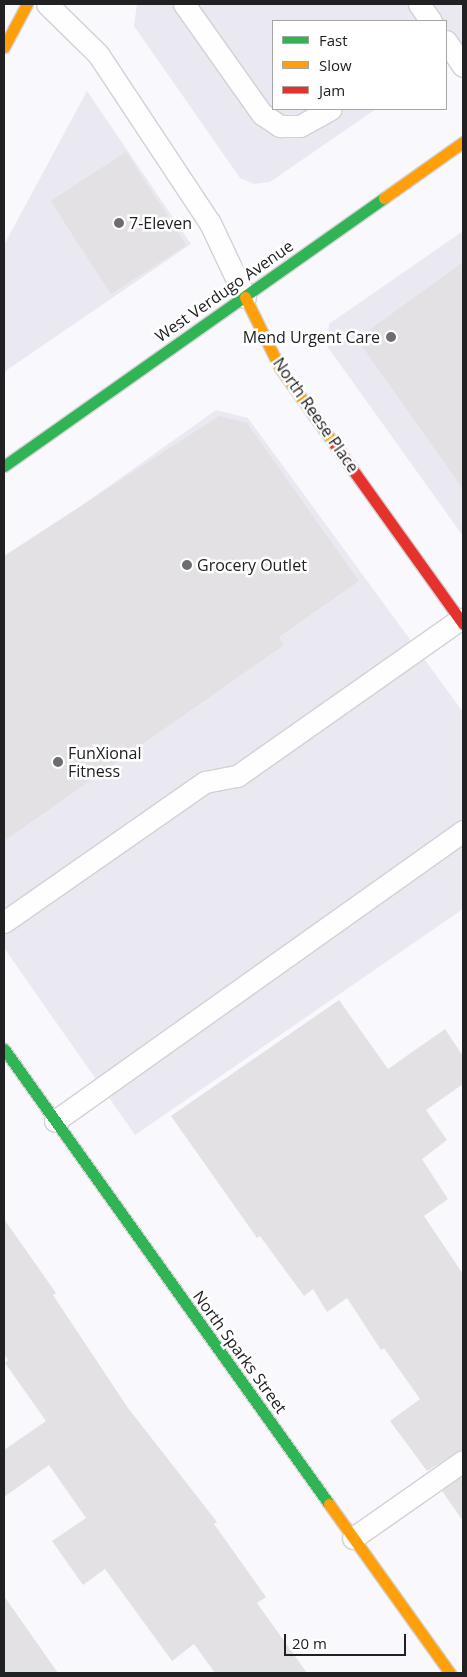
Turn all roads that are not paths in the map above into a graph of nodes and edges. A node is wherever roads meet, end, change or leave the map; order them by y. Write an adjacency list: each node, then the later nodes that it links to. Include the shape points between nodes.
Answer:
1 (27, 4): 7 (street)
2 (47, 4): 11 (lane, North Reese Place, via 98,54 210,223)
3 (184, 4): 9 (lane, via 262,114 280,126 300,126)
4 (419, 4): 5 (lane)
5 (430, 20)
6 (447, 43): 8 (lane)
7 (4, 47)
8 (463, 66)
9 (329, 110)
10 (463, 142): 11 (street, West Verdugo Avenue)
11 (245, 297): 12 (street, West Verdugo Avenue); 13 (street, North Reese Place, via 280,368)
12 (4, 466)
13 (461, 621): 15 (lane, via 237,776 205,782)
14 (463, 831): 17 (lane)
15 (4, 922)
16 (4, 1049): 17 (street, North Sparks Street)
17 (55, 1121): 19 (street, North Sparks Street)
18 (463, 1461): 19 (lane)
19 (353, 1538): 20 (street, North Sparks Street)
20 (450, 1673)

